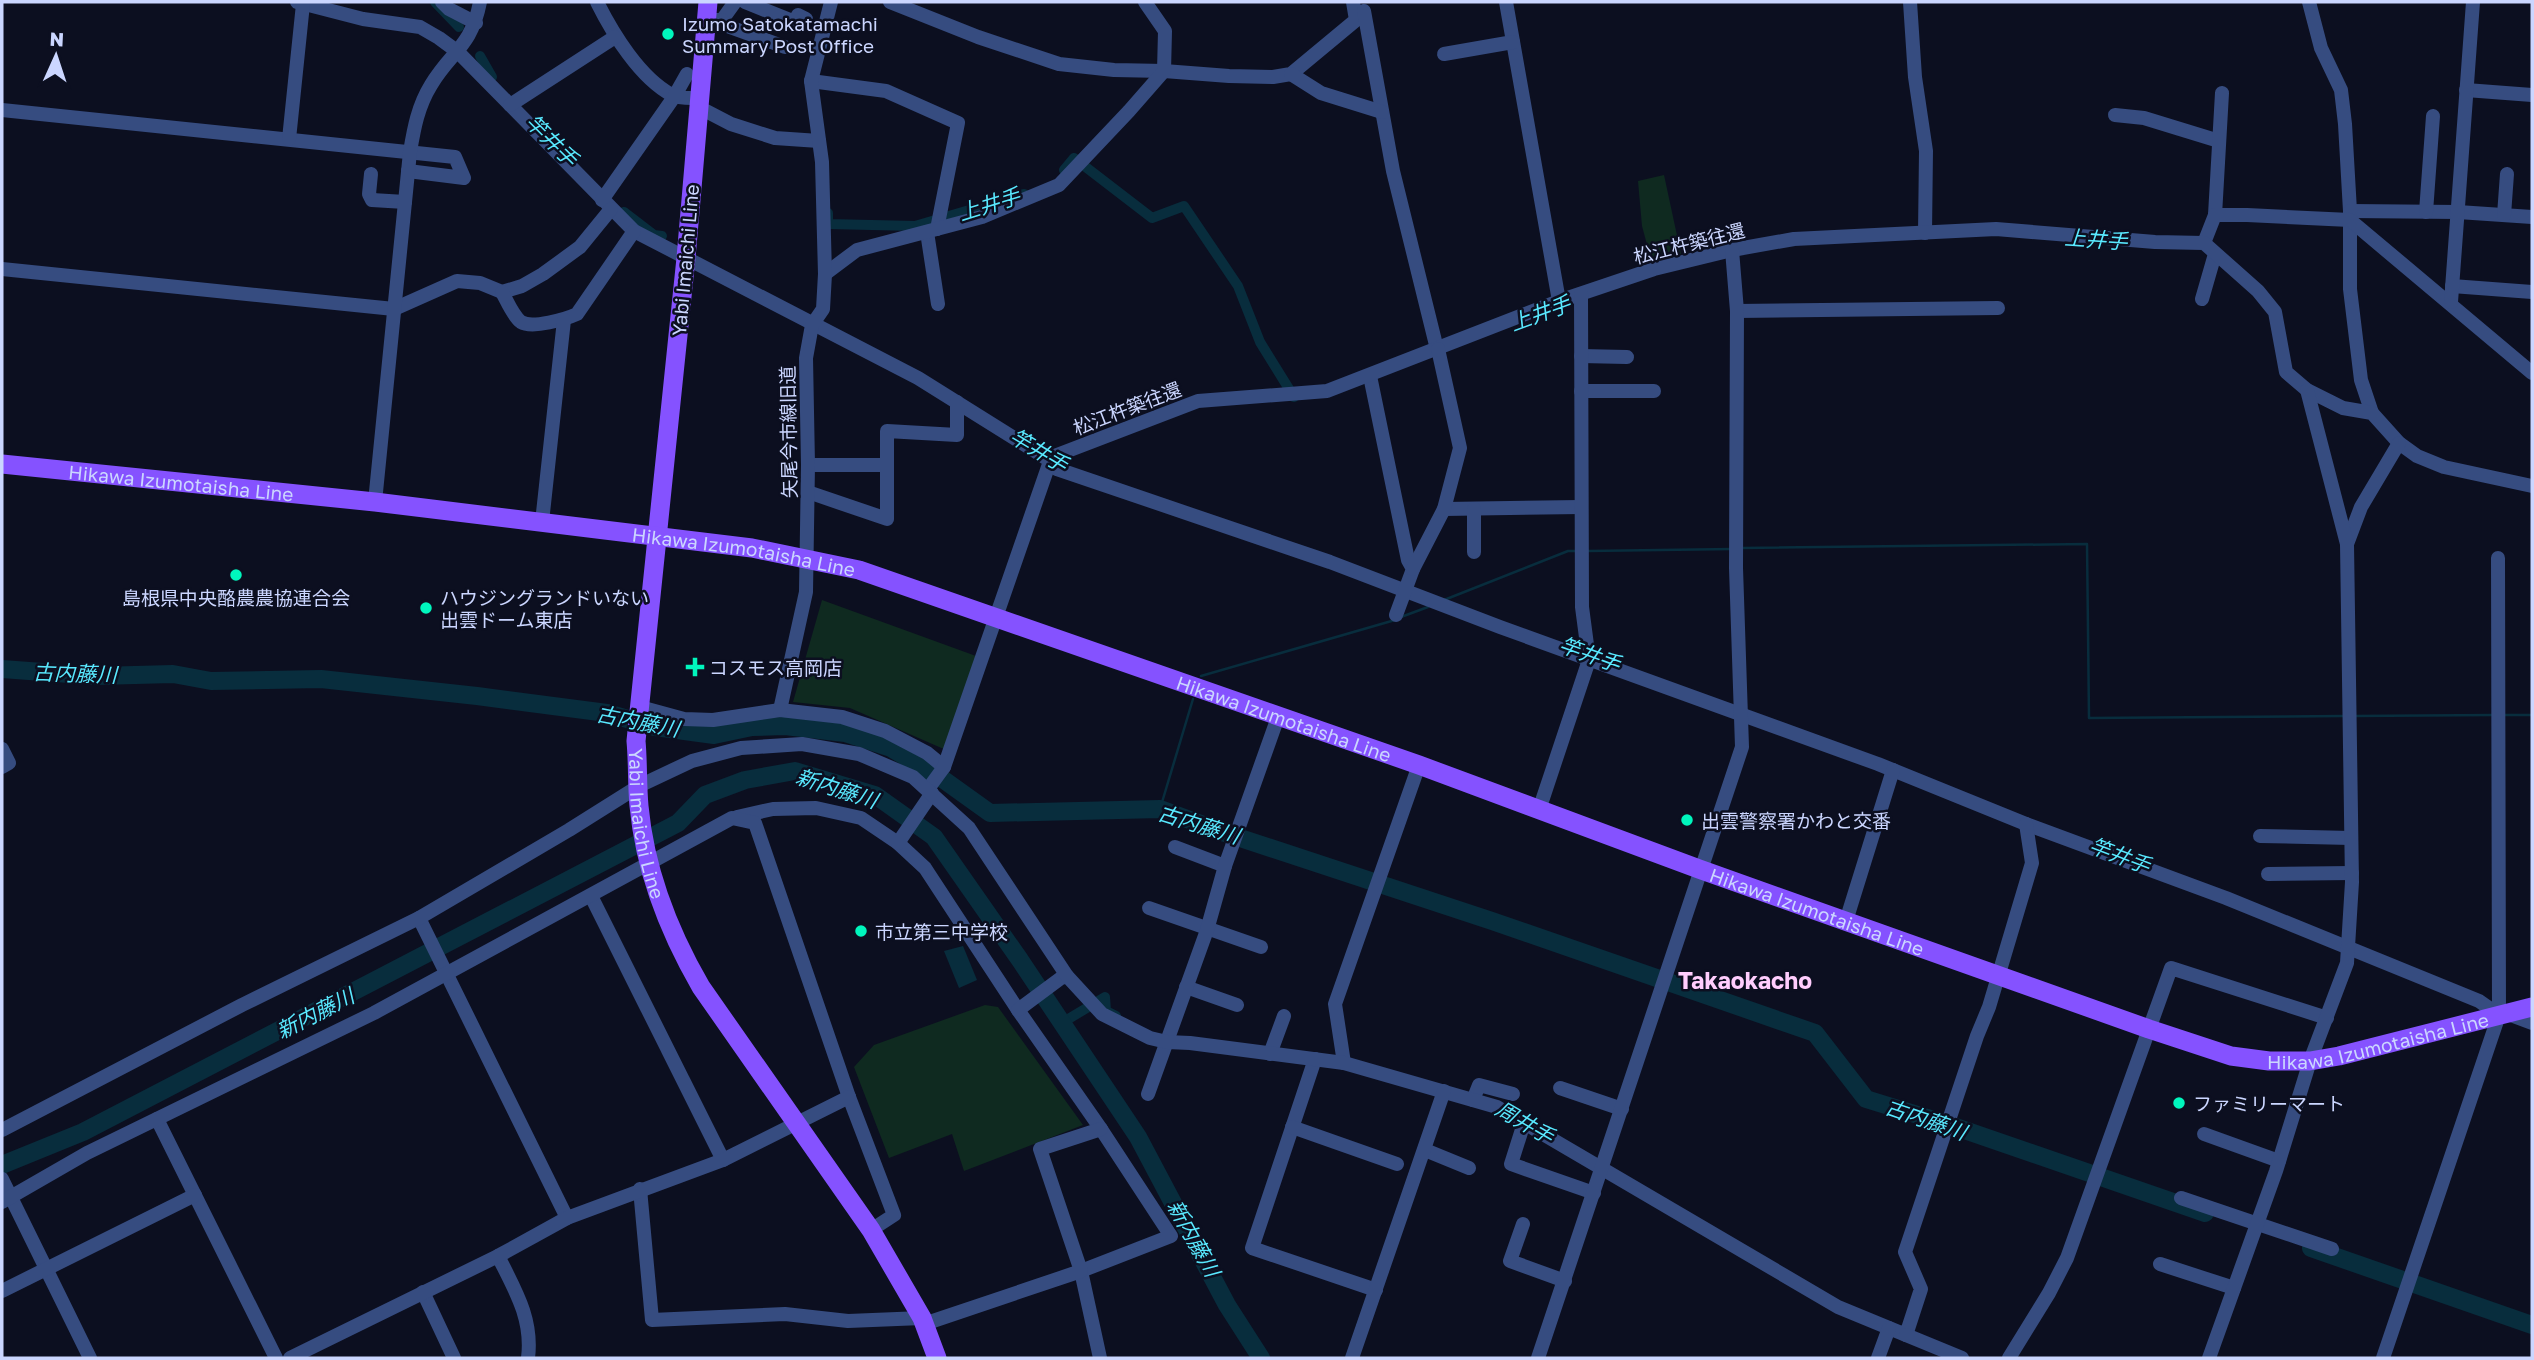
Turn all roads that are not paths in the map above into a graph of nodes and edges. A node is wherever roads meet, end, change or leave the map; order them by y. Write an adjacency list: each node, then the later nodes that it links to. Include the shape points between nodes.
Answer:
1 (442, 2): 17 (street)
2 (480, 2): 17 (street)
3 (597, 2): 18 (street)
4 (734, 2): 15 (street)
5 (745, 2): 16 (street, via 794,22 798,15)
6 (831, 2): 26 (street)
7 (890, 2): 23 (street, via 1048,61)
8 (1146, 2): 23 (street, via 1165,31)
9 (1506, 2): 19 (street)
10 (1910, 2): 54 (street, via 1926,151)
11 (2309, 2): 49 (street, via 2321,48 2341,90)
12 (2473, 2): 27 (street)
13 (300, 3): 21 (street, via 420,27); 37 (street)
14 (1362, 9): 25 (street); 34 (street)
15 (712, 14): 20 (street, via 727,26); 32 (main road, Yabi Imaichi Line)
16 (806, 19)
17 (476, 23): 21 (street)
18 (615, 37): 30 (street); 31 (street)
19 (1513, 42): 22 (street); 66 (street)
20 (785, 47)
21 (458, 52): 31 (street); 40 (street, via 422,100)
22 (1444, 54)
23 (1164, 71): 25 (street); 53 (street, via 1059,185 982,217)
24 (687, 74): 30 (street)
25 (1291, 74): 34 (street, via 1321,93)
26 (811, 80): 38 (street, 矢尾今市線旧道); 53 (street, via 886,91 958,123)
27 (2466, 90): 29 (street); 47 (street)
28 (2222, 93): 39 (street)
29 (2532, 95)
30 (674, 97): 32 (street); 45 (street)
31 (510, 105): 45 (street)
32 (699, 105): 38 (street, via 731,124 775,138); 58 (main road, Yabi Imaichi Line)
33 (2, 110): 37 (street)
34 (1382, 111): 74 (street)
35 (2115, 116): 39 (street, via 2144,118)
36 (2433, 116): 46 (street)
37 (289, 139): 40 (street)
38 (819, 141): 60 (street, 矢尾今市線旧道)
39 (2219, 141): 48 (street)
40 (410, 152): 41 (street); 41 (street, via 455,157 464,178)
41 (408, 171): 44 (street)
42 (371, 174): 44 (street, via 372,200)
43 (2507, 174): 50 (street)
44 (405, 202): 70 (street)
45 (606, 204): 52 (street); 62 (street, via 580,247 533,280)
46 (2427, 212): 47 (street); 49 (street)
47 (2458, 212): 50 (street); 61 (street)
48 (2215, 215): 49 (street); 55 (street)
49 (2350, 215): 67 (street); 83 (street, via 2350,289 2361,380)
50 (2504, 215): 51 (street)
51 (2532, 217)
52 (634, 231): 58 (street); 72 (street, via 577,314)
53 (932, 231): 60 (street, via 858,250); 68 (street)
54 (1926, 233): 55 (street, 松江杵築往還, via 1996,229); 56 (street, 松江杵築往還, via 1794,239)
55 (2204, 243): 57 (street)
56 (1732, 250): 64 (street, 松江杵築往還, via 1654,269); 71 (street)
57 (2215, 254): 65 (street); 79 (street, via 2275,312 2286,372)
58 (686, 258): 73 (street); 96 (main road, Yabi Imaichi Line)
59 (2, 269): 70 (street)
60 (825, 274): 73 (street, 矢尾今市線旧道, via 823,309)
61 (2452, 286): 63 (street); 67 (street)
62 (502, 292): 70 (street, via 481,283 457,281); 72 (street, via 519,321 528,325)
63 (2532, 292)
64 (1581, 294): 66 (street, 松江杵築往還); 75 (street)
65 (2202, 299)
66 (1559, 301): 74 (street, 松江杵築往還)
67 (2451, 302): 77 (street)
68 (938, 304)
69 (1998, 308): 71 (street)
70 (394, 309): 91 (street)
71 (1737, 311): 108 (street)
72 (564, 320): 95 (street)
73 (812, 325): 82 (street); 87 (street, 矢尾今市線旧道, via 805,384)
74 (1437, 349): 78 (street, 松江杵築往還); 93 (street, via 1460,449)
75 (1581, 356): 76 (street); 80 (street)
76 (1627, 357)
77 (2532, 373)
78 (1370, 376): 85 (street, 松江杵築往還, via 1327,391 1198,401 1057,455); 101 (street)
79 (2307, 390): 83 (street, via 2343,408); 97 (street)
80 (1581, 391): 81 (street); 92 (street)
81 (1654, 391)
82 (957, 402): 85 (street); 88 (street, via 957,435 887,431)
83 (2372, 413): 84 (street)
84 (2399, 443): 89 (street, via 2444,467); 97 (street, via 2361,507)
85 (1050, 462): 102 (street, via 1057,469); 104 (street)
86 (2, 464): 91 (main road, Hikawa Izumotaisha Line)
87 (808, 465): 88 (street); 90 (street, 矢尾今市線旧道)
88 (887, 465): 90 (street, via 887,519)
89 (2532, 485)
90 (808, 492): 100 (street, 矢尾今市線旧道)
91 (374, 502): 95 (main road, Hikawa Izumotaisha Line)
92 (1581, 507): 94 (street); 105 (street, via 1582,607)
93 (1444, 509): 94 (street); 101 (street)
94 (1474, 509): 98 (street)
95 (541, 522): 96 (main road, Hikawa Izumotaisha Line)
96 (658, 536): 100 (main road, Hikawa Izumotaisha Line); 106 (main road, Yabi Imaichi Line)
97 (2347, 544): 121 (street)
98 (1474, 552)
99 (2498, 558): 143 (street)
100 (808, 559): 104 (main road, Hikawa Izumotaisha Line, via 859,570); 107 (street, 矢尾今市線旧道, via 806,592)
101 (1413, 569): 102 (street)
102 (1407, 592): 103 (street); 105 (street)
103 (1396, 615)
104 (998, 618): 109 (main road, Hikawa Izumotaisha Line); 113 (street)
105 (1589, 660): 108 (street); 117 (street)
106 (640, 707): 107 (street, via 684,719 713,720); 116 (main road, Yabi Imaichi Line, via 636,741)
107 (780, 710): 113 (street, via 842,718 885,731)
108 (1740, 713): 114 (street); 126 (street, via 1742,747)
109 (1278, 717): 111 (main road, Hikawa Izumotaisha Line); 125 (street)
110 (2, 749): 112 (street, via 9,763)
111 (1419, 765): 117 (main road, Hikawa Izumotaisha Line); 152 (street, via 1335,1004)
112 (2, 767)
113 (944, 767): 115 (street)
114 (1893, 770): 119 (street); 132 (street)
115 (930, 791): 116 (street, via 913,777 859,754 802,744 741,748 692,761); 122 (street); 138 (street, via 970,828)
116 (639, 795): 124 (main road, Yabi Imaichi Line); 131 (street, via 569,830)
117 (1539, 810): 126 (main road, Hikawa Izumotaisha Line)
118 (732, 818): 122 (street, via 774,809 816,808 861,818); 124 (street); 157 (street, via 755,823)
119 (2026, 824): 135 (street); 137 (street, via 2032,863)
120 (2260, 836): 121 (street)
121 (2351, 838): 127 (street)
122 (898, 843): 142 (street, via 925,867)
123 (1175, 847): 125 (street)
124 (650, 865): 129 (street); 162 (main road, Yabi Imaichi Line, via 678,948)
125 (1225, 866): 133 (street)
126 (1699, 869): 132 (main road, Hikawa Izumotaisha Line); 159 (street)
127 (2352, 873): 128 (street); 135 (street)
128 (2268, 874)
129 (591, 896): 136 (street); 168 (street)
130 (1149, 908): 133 (street)
131 (419, 918): 136 (street); 165 (street, via 242,1004)
132 (1846, 920): 137 (main road, Hikawa Izumotaisha Line)
133 (1207, 930): 134 (street); 139 (street)
134 (1261, 947)
135 (2349, 949): 143 (street); 145 (street)
136 (448, 973): 160 (street); 178 (street)
137 (1998, 974): 147 (main road, Hikawa Izumotaisha Line); 194 (street, via 1905,1252 1921,1289)
138 (1064, 977): 142 (street); 148 (street, via 1102,1014)
139 (1186, 987): 140 (street); 148 (street)
140 (1237, 1005)
141 (2532, 1007): 143 (main road, Hikawa Izumotaisha Line)
142 (1019, 1008): 164 (street)
143 (2503, 1014): 146 (street); 151 (main road, Hikawa Izumotaisha Line); 208 (street)
144 (1284, 1016): 149 (street)
145 (2327, 1018): 147 (street, via 2171,968); 151 (street)
146 (2532, 1023)
147 (2149, 1029): 151 (main road, Hikawa Izumotaisha Line, via 2231,1056); 206 (street, via 2067,1258)
148 (1167, 1042): 149 (street); 155 (street)
149 (1270, 1054): 150 (street)
150 (1315, 1059): 152 (street); 163 (street)
151 (2310, 1061): 169 (street)
152 (1343, 1063): 154 (street)
153 (1560, 1088): 159 (street)
154 (1444, 1091): 158 (street); 167 (street)
155 (1148, 1094)
156 (1513, 1094): 158 (street, via 1479,1085)
157 (849, 1097): 162 (street); 181 (street, via 894,1215)
158 (1473, 1100): 161 (street)
159 (1622, 1109): 172 (street)
160 (157, 1119): 174 (street); 176 (street)
161 (1524, 1123): 172 (street); 175 (street, via 1511,1164)
162 (796, 1124): 168 (street); 181 (main road, Yabi Imaichi Line)
163 (1293, 1127): 170 (street); 189 (street, via 1252,1248)
164 (1101, 1129): 186 (street, via 1040,1149); 186 (street, via 1171,1236)
165 (2, 1130)
166 (2204, 1134): 169 (street)
167 (1425, 1150): 171 (street); 189 (street)
168 (723, 1160): 173 (street)
169 (2279, 1161): 180 (street)
170 (1397, 1164)
171 (1469, 1168)
172 (1602, 1170): 175 (street); 193 (street, via 1838,1307)
173 (640, 1189): 178 (street); 192 (street, via 652,1320 785,1314 848,1321)
174 (5, 1192): 185 (street)
175 (1594, 1193): 187 (street)
176 (195, 1195): 185 (street); 196 (street)
177 (2181, 1198): 180 (street)
178 (568, 1218): 183 (street)
179 (1523, 1224): 187 (street, via 1510,1261)
180 (2256, 1225): 182 (street); 188 (street)
181 (871, 1230): 192 (main road, Yabi Imaichi Line)
182 (2332, 1249)
183 (498, 1256): 191 (street); 199 (street, via 526,1310)
184 (2160, 1264): 188 (street)
185 (45, 1268): 190 (street); 195 (street)
186 (1081, 1271): 192 (street); 201 (street)
187 (1565, 1281): 203 (street)
188 (2234, 1288): 207 (street)
189 (1376, 1290): 202 (street)
190 (2, 1291)
191 (424, 1292): 197 (street); 198 (street)
192 (923, 1321): 200 (main road, Yabi Imaichi Line)
193 (1889, 1328): 194 (street); 204 (street)
194 (1906, 1335): 205 (street)
195 (90, 1358)
196 (276, 1358)
197 (290, 1358)
198 (454, 1358)
199 (528, 1358)
200 (937, 1358)
201 (1100, 1358)
202 (1352, 1358)
203 (1538, 1358)
204 (1878, 1358)
205 (1962, 1358)
206 (2008, 1358)
207 (2209, 1358)
208 (2383, 1358)

